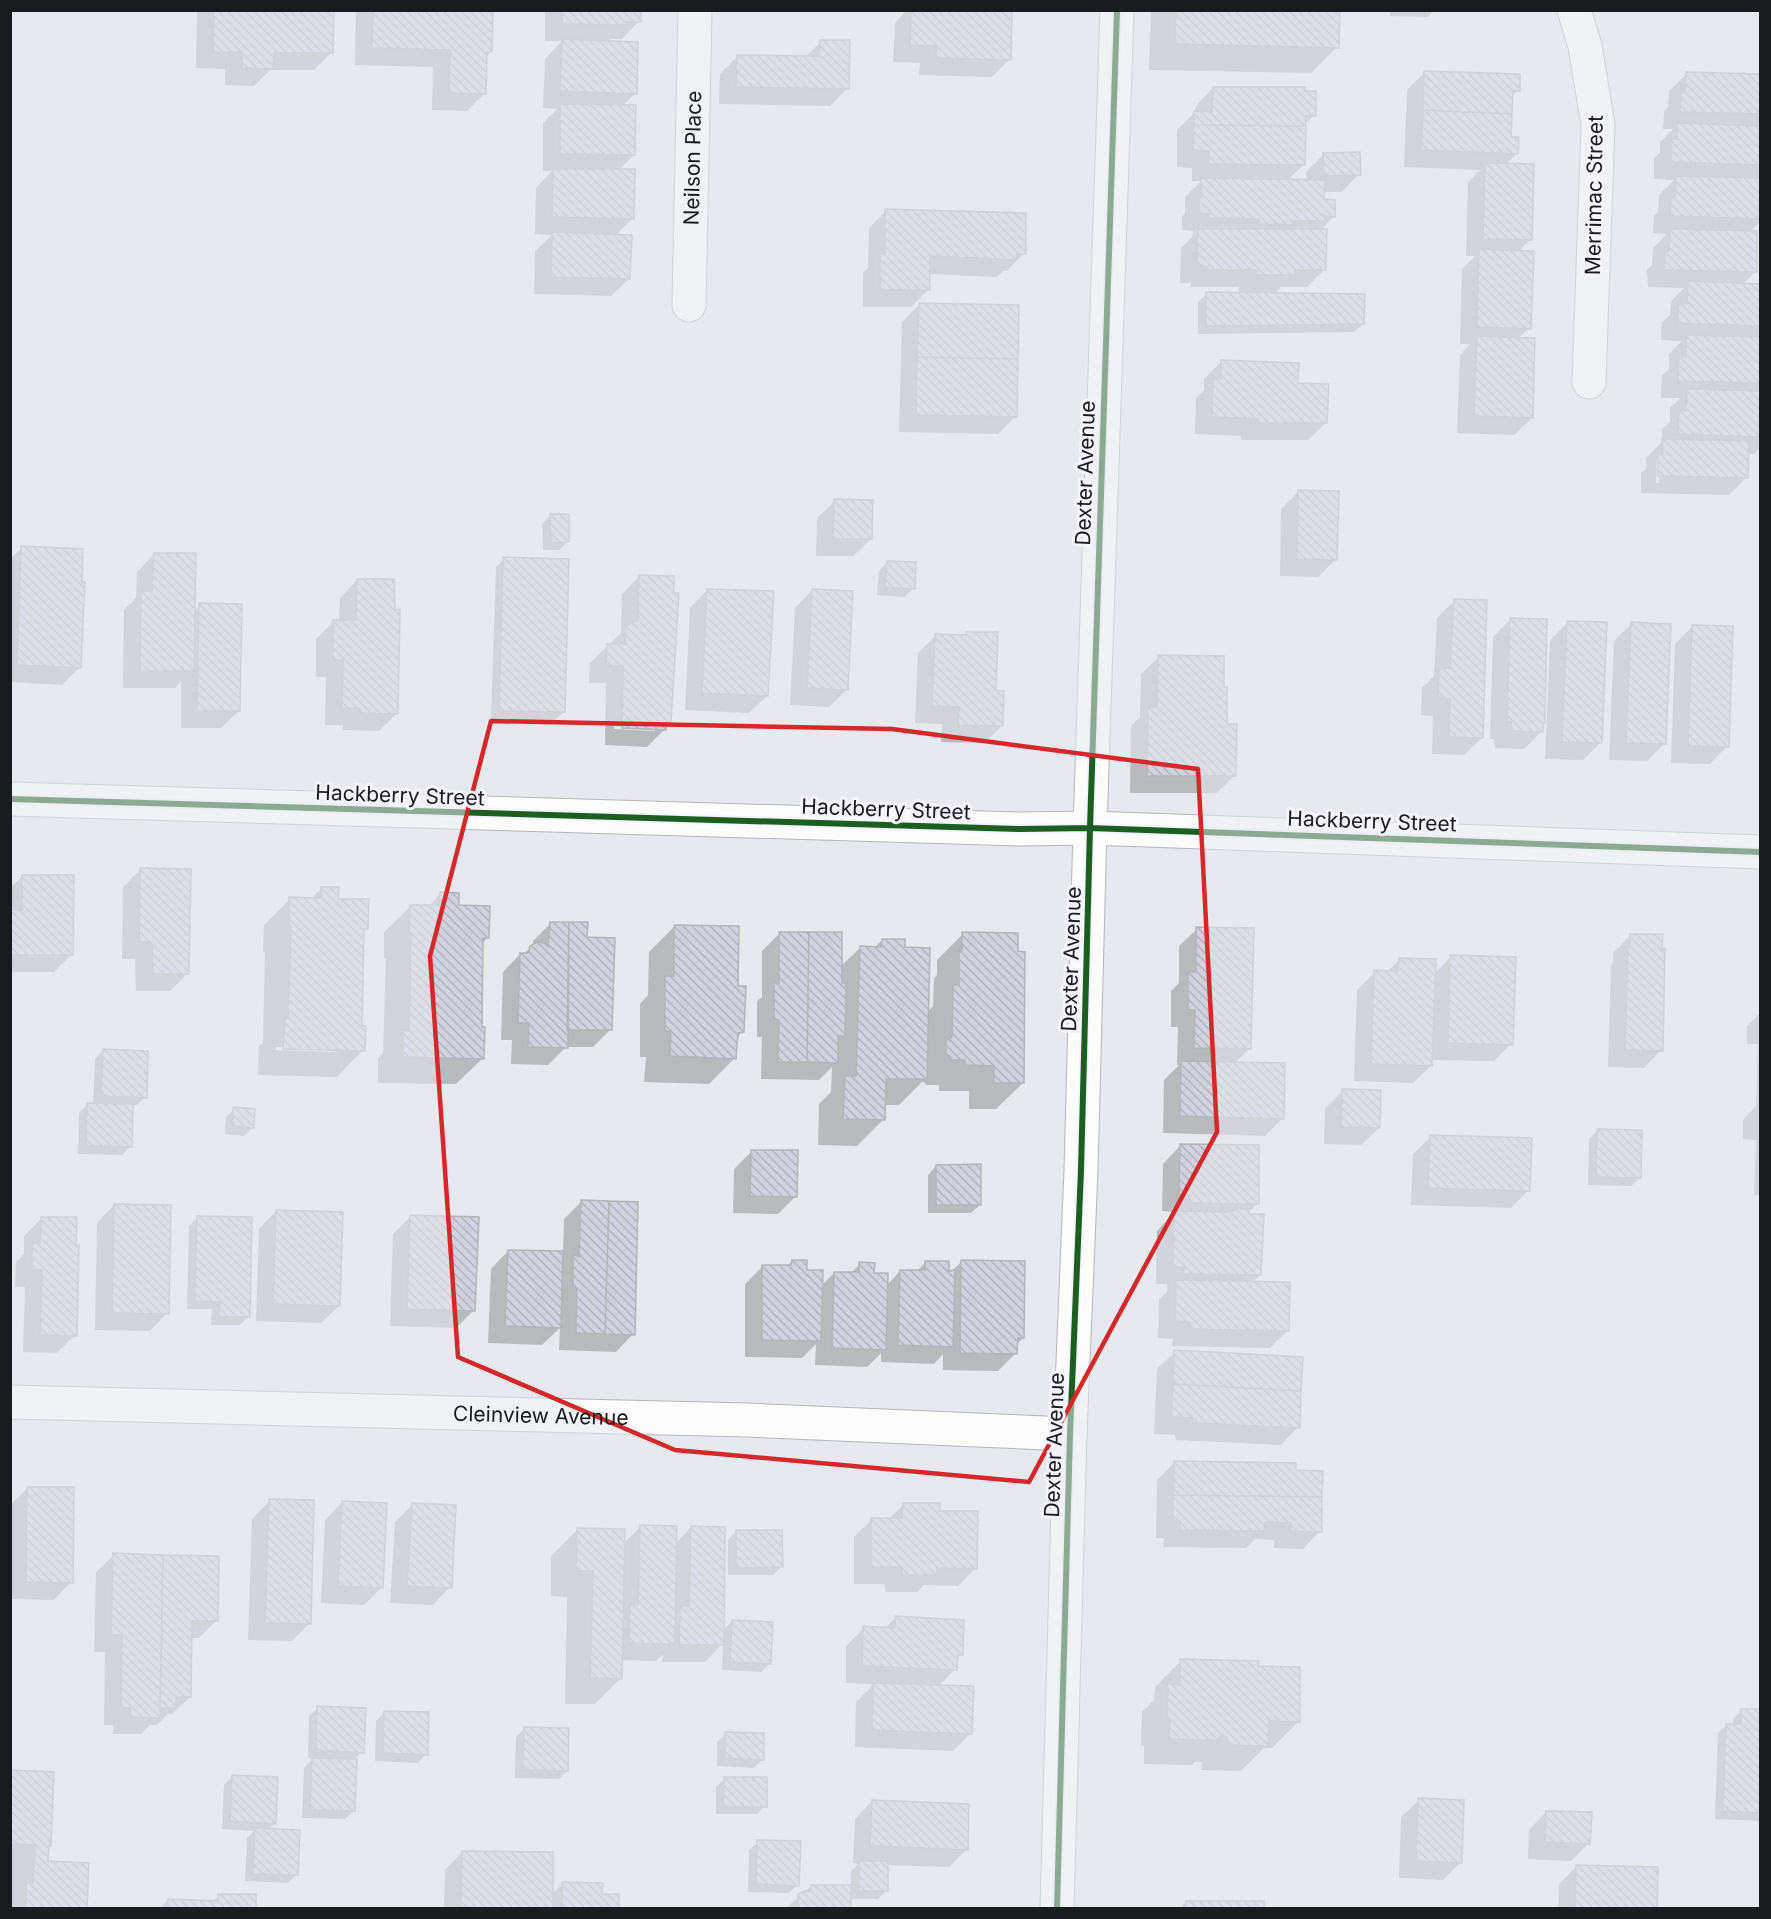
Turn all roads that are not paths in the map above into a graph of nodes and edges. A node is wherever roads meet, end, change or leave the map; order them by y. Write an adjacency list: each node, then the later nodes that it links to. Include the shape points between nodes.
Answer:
1 (695, 10): 4 (street, Neilson Place)
2 (1117, 10): 7 (street, Dexter Avenue)
3 (1574, 10): 5 (street, Merrimac Street, via 1585,46 1598,125)
4 (689, 305)
5 (1589, 382)
6 (10, 799): 7 (street, Hackberry Street)
7 (1090, 828): 8 (street, Hackberry Street); 10 (street, Dexter Avenue)
8 (1761, 852)
9 (10, 1402): 10 (street, Cleinview Avenue, via 747,1420)
10 (1070, 1434): 11 (street, Dexter Avenue)
11 (1057, 1908)

